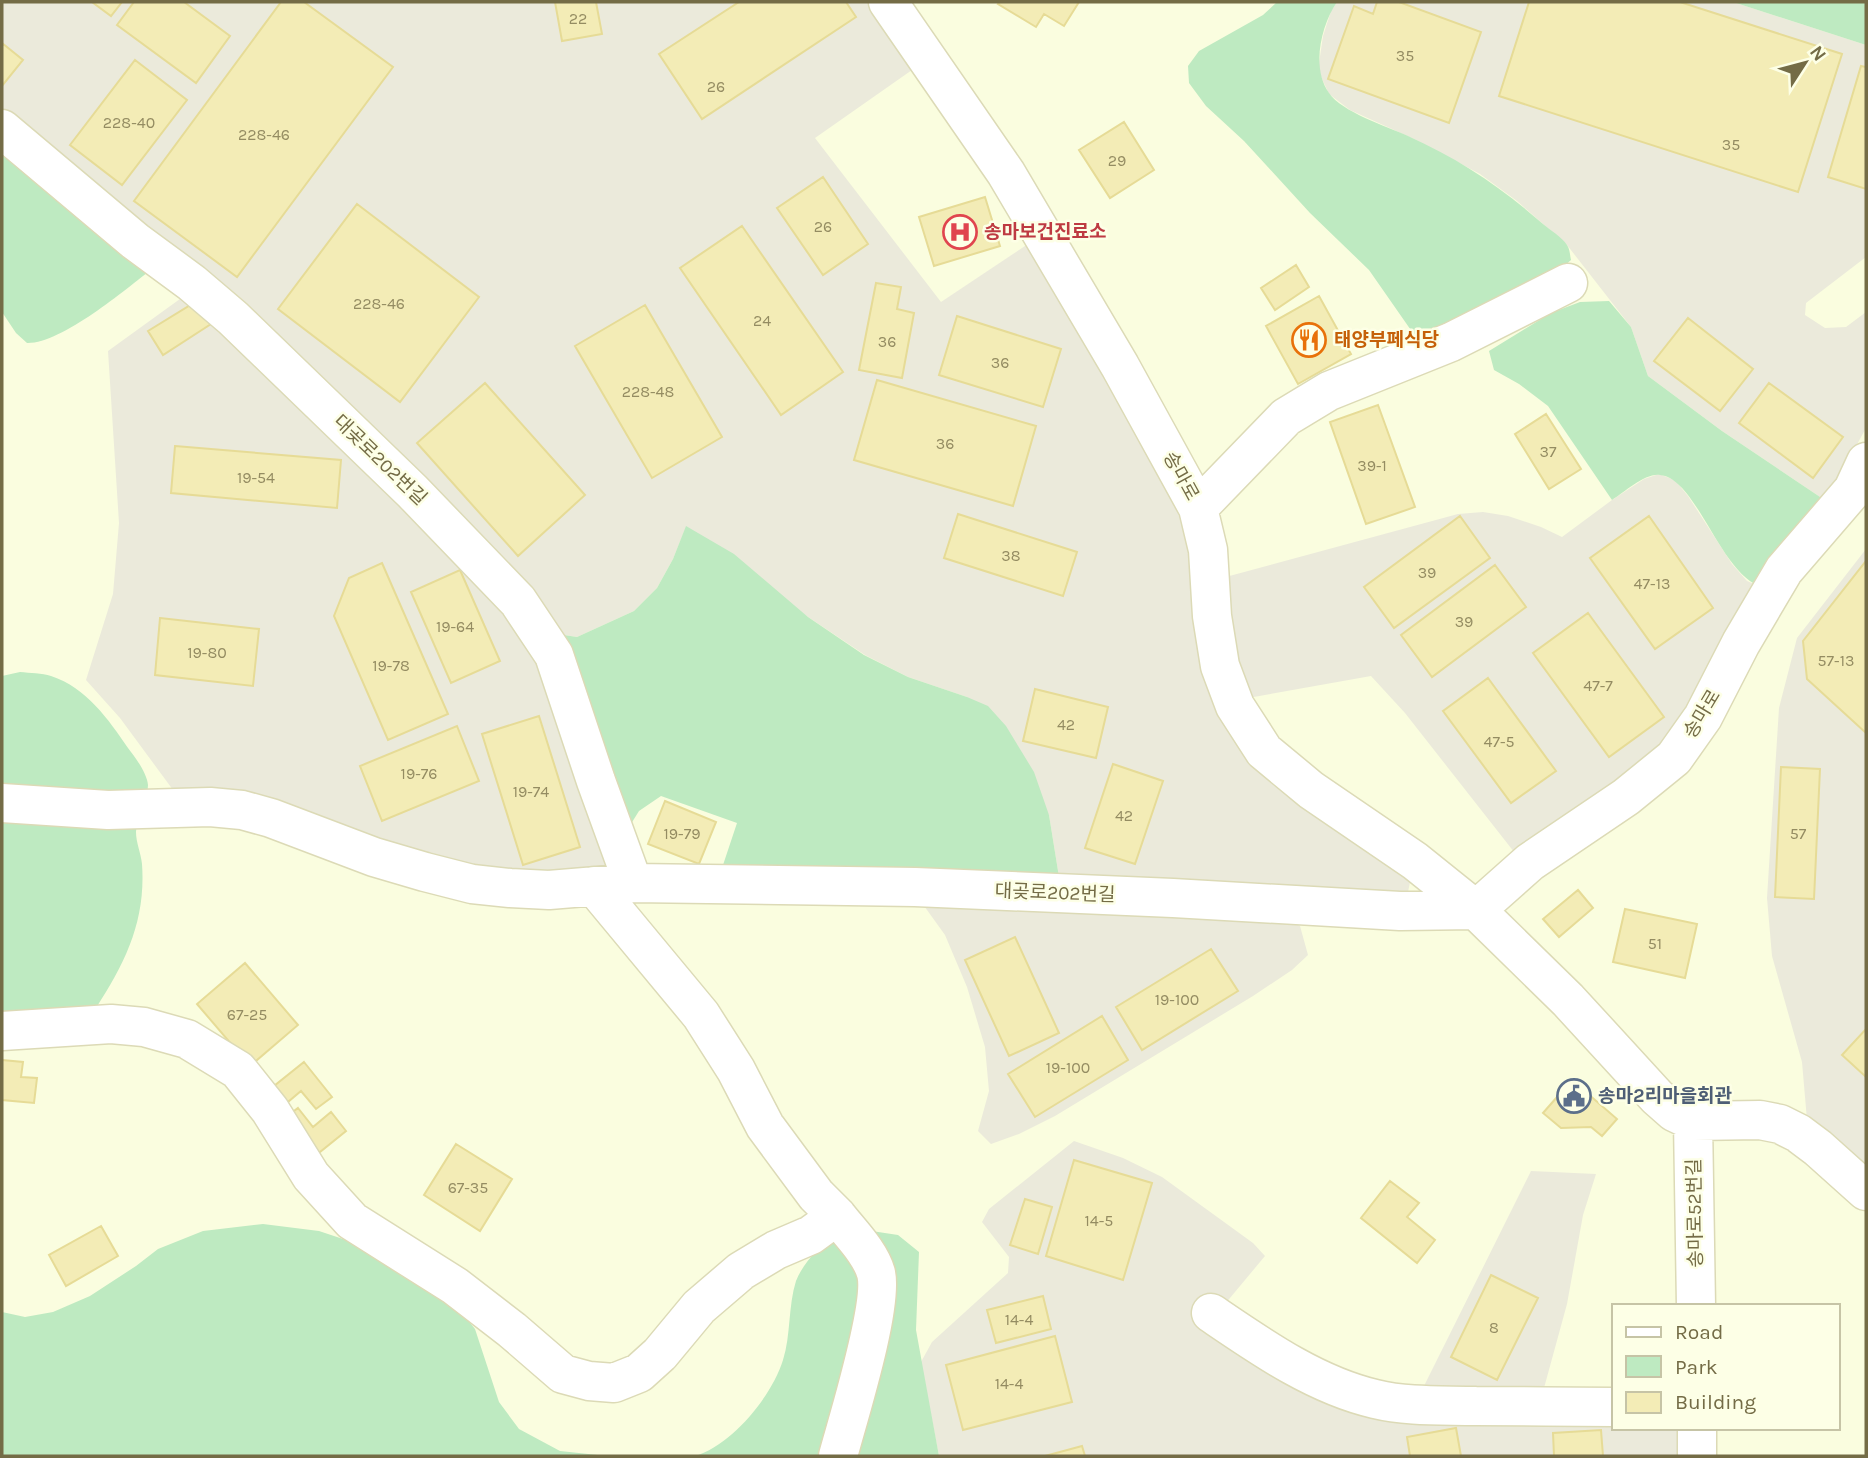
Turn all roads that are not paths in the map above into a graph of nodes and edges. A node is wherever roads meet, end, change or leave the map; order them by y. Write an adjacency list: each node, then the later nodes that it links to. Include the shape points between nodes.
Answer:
1 (888, 2): 5 (street, 송마로, via 1006,173)
2 (2, 129): 7 (street, 대곶로202번길, via 233,318 518,601 554,655)
3 (1568, 283): 5 (street, via 1451,342 1329,391 1286,417)
4 (1866, 462): 9 (street, 송마로, via 1853,490 1784,570 1703,717 1674,758 1626,797 1530,862)
5 (1198, 508): 9 (street, 송마로, via 1208,550 1220,666 1235,706 1264,751)
6 (2, 803): 8 (street, 대곶로202번길, via 108,810 242,810 374,857 472,884 549,890)
7 (633, 883): 8 (street, 대곶로202번길); 9 (street, 대곶로202번길, via 915,887 1400,911)
8 (594, 886): 13 (street, via 701,1015 765,1126)
9 (1476, 910): 11 (street, 송마로, via 1568,1000 1657,1097)
10 (2, 1031): 13 (street, via 111,1024 144,1027 198,1045 238,1070 270,1110 311,1176 352,1221 455,1286 563,1374 589,1381 614,1383 639,1373 699,1307 741,1271 811,1235)
11 (1693, 1121): 12 (street, via 1780,1124 1818,1148); 14 (street, 송마로52번길)
12 (1866, 1191)
13 (837, 1216): 18 (street, via 876,1273 877,1300)
14 (1696, 1304)
15 (1211, 1313): 16 (street, via 1300,1369 1375,1399 1412,1405)
16 (1612, 1407)
17 (1698, 1430): 19 (street)
18 (838, 1456)
19 (1698, 1456)

